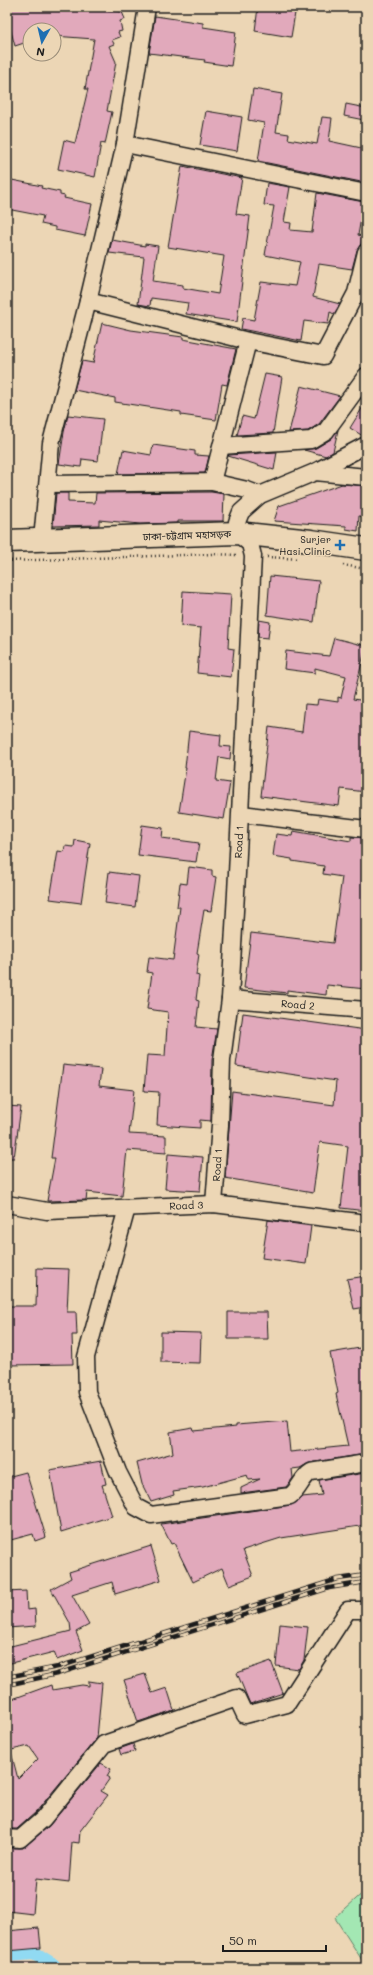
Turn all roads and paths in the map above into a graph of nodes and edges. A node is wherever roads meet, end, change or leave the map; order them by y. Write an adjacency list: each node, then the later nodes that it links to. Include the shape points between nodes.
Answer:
1 (147, 7): 2 (street)
2 (125, 144): 3 (street); 5 (street)
3 (366, 193)
4 (366, 252): 6 (street, via 356,293 323,356)
5 (88, 301): 6 (street); 13 (street, via 51,443)
6 (248, 341): 9 (street)
7 (366, 376): 9 (street, via 326,431 311,440)
8 (366, 445): 10 (street, Road 1)
9 (221, 446): 12 (street)
10 (315, 472): 11 (street); 14 (street, Road 1)
11 (366, 477)
12 (212, 482): 13 (street); 14 (street)
13 (48, 484): 15 (street)
14 (260, 495): 17 (street, Road 1, via 241,512 236,522)
15 (42, 540): 16 (highway, ঢাকা-চট্টগ্রাম মহাসড়ক); 17 (highway, ঢাকা-চট্টগ্রাম মহাসড়ক)
16 (7, 541)
17 (247, 544): 18 (highway, ঢাকা-চট্টগ্রাম মহাসড়ক, via 311,541); 19 (highway, ঢাকা-চট্টগ্রাম মহাসড়ক); 20 (highway, ঢাকা-চট্টগ্রাম মহাসড়ক); 21 (path); 22 (path, via 212,554); 25 (street, Road 1)
18 (366, 549)
19 (7, 551)
20 (366, 558)
21 (301, 559)
22 (7, 561)
23 (338, 564): 24 (path)
24 (366, 569)
25 (241, 814): 26 (street); 27 (street, Road 1)
26 (366, 829)
27 (230, 999): 28 (street, Road 2); 30 (street, Road 1, via 222,1060)
28 (366, 1010)
29 (7, 1204): 31 (street, Road 3, via 47,1211)
30 (214, 1204): 31 (street, Road 3); 32 (street, Road 3)
31 (127, 1208): 33 (street, via 86,1357 87,1392 118,1472 136,1507 150,1515 290,1496 297,1491 304,1476 311,1472)
32 (366, 1223)
33 (366, 1463)
34 (366, 1610): 35 (street, via 348,1610 286,1704 245,1716 237,1698 104,1744 43,1819 20,1839)
35 (7, 1838)

